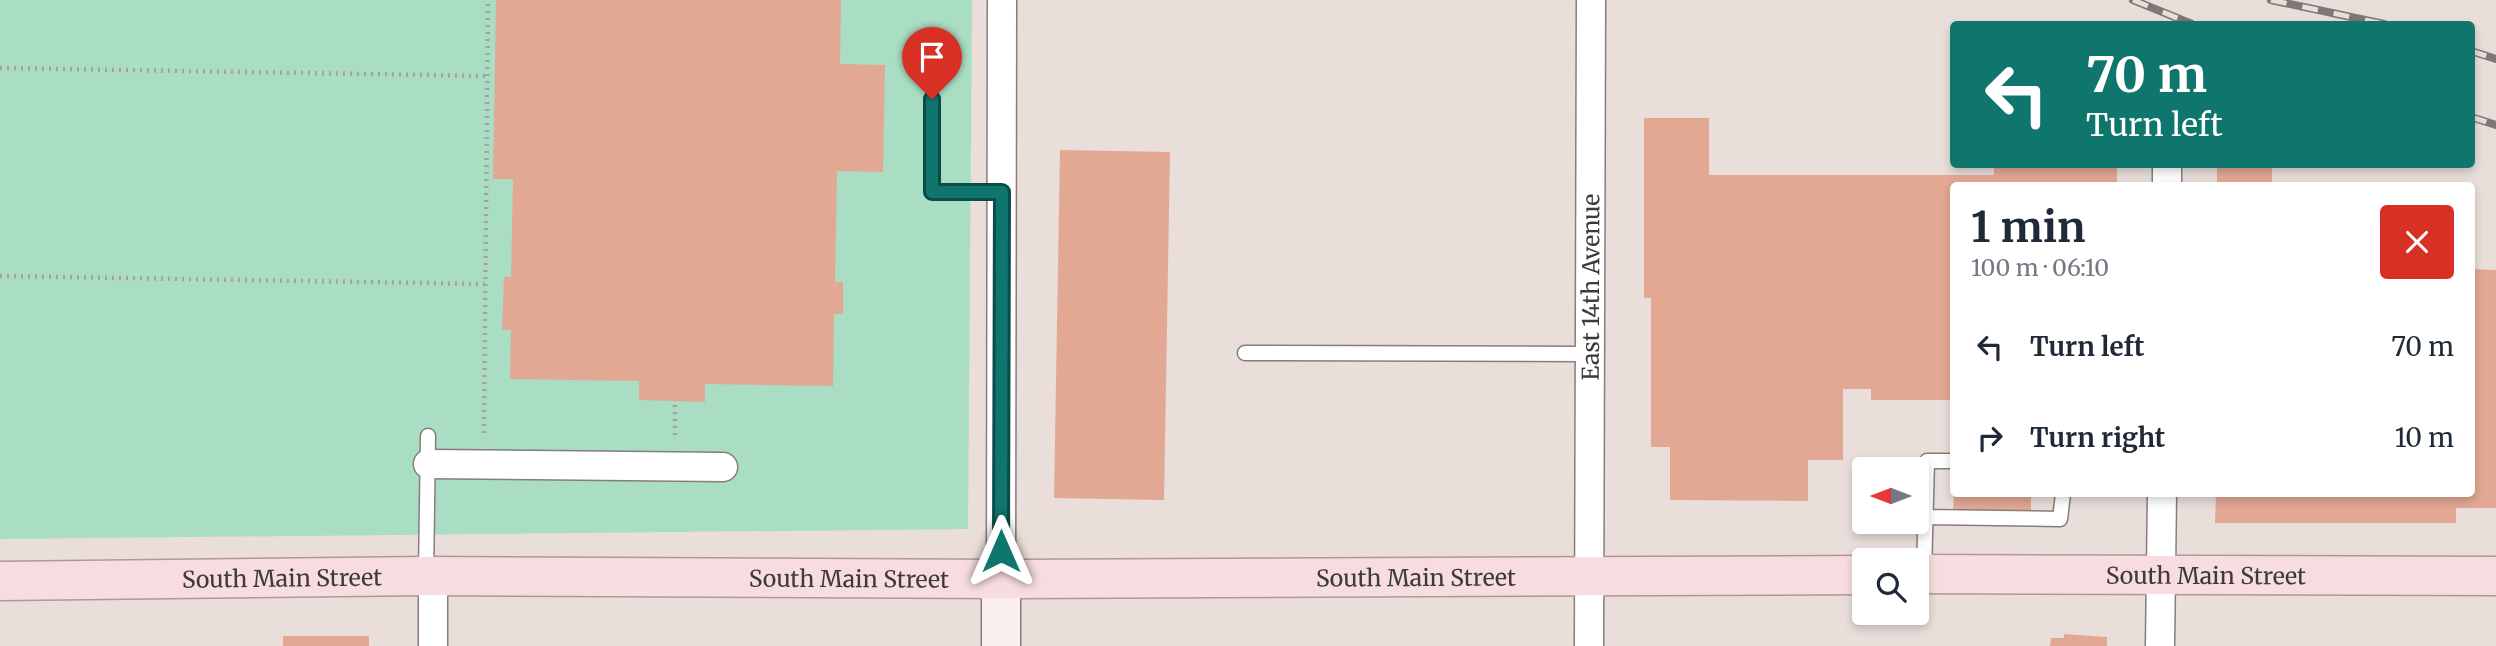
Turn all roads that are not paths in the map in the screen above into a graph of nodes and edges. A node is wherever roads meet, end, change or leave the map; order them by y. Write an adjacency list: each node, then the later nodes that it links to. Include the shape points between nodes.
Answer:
1 (1002, 0): 4 (street)
2 (1591, 0): 6 (street, East 14th Avenue)
3 (932, 99): 4 (lane, via 932,192)
4 (1002, 192): 20 (street)
5 (1245, 353): 6 (lane)
6 (1590, 354): 18 (street, East 14th Avenue)
7 (428, 450): 10 (street, via 484,465); 17 (lane)
8 (1929, 461): 9 (lane)
9 (1950, 461)
10 (723, 467)
11 (2063, 497): 13 (lane, via 2060,519)
12 (2162, 497): 15 (street)
13 (1929, 517)
14 (1929, 574): 15 (main road, South Main Street)
15 (2160, 574): 19 (main road, South Main Street); 25 (street)
16 (1852, 575): 18 (main road, South Main Street)
17 (430, 576): 20 (main road, South Main Street); 21 (main road, South Main Street); 22 (street)
18 (1590, 576): 20 (main road, South Main Street); 24 (street, East 14th Avenue)
19 (2496, 576)
20 (1000, 579): 23 (main road)
21 (0, 581)
22 (433, 646)
23 (1001, 646)
24 (1589, 646)
25 (2160, 646)

